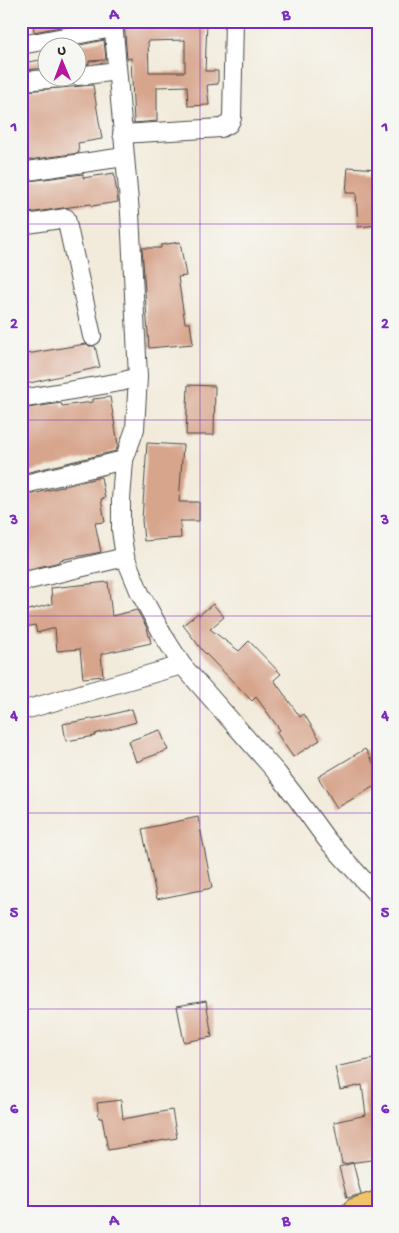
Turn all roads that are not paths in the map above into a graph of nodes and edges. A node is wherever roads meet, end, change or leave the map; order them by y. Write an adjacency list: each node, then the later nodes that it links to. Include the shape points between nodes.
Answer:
1 (234, 21): 8 (street, via 232,118 229,124 221,128)
2 (113, 25): 3 (street); 4 (street)
3 (21, 46)
4 (117, 71): 5 (street); 8 (street)
5 (88, 75)
6 (38, 80): 7 (street)
7 (21, 81)
8 (122, 134): 9 (street)
9 (124, 158): 10 (street); 13 (street)
10 (21, 172)
11 (21, 225): 12 (street, via 66,218)
12 (92, 336)
13 (138, 377): 14 (street); 15 (street, via 135,429)
14 (21, 399)
15 (124, 460): 16 (street); 17 (street, via 121,530)
16 (21, 484)
17 (126, 557): 18 (street); 19 (street, via 140,593)
18 (21, 582)
19 (182, 665): 20 (street); 21 (street, via 277,773 327,840)
20 (21, 711)
21 (378, 896)
22 (378, 1205): 23 (highway)
23 (356, 1212)

